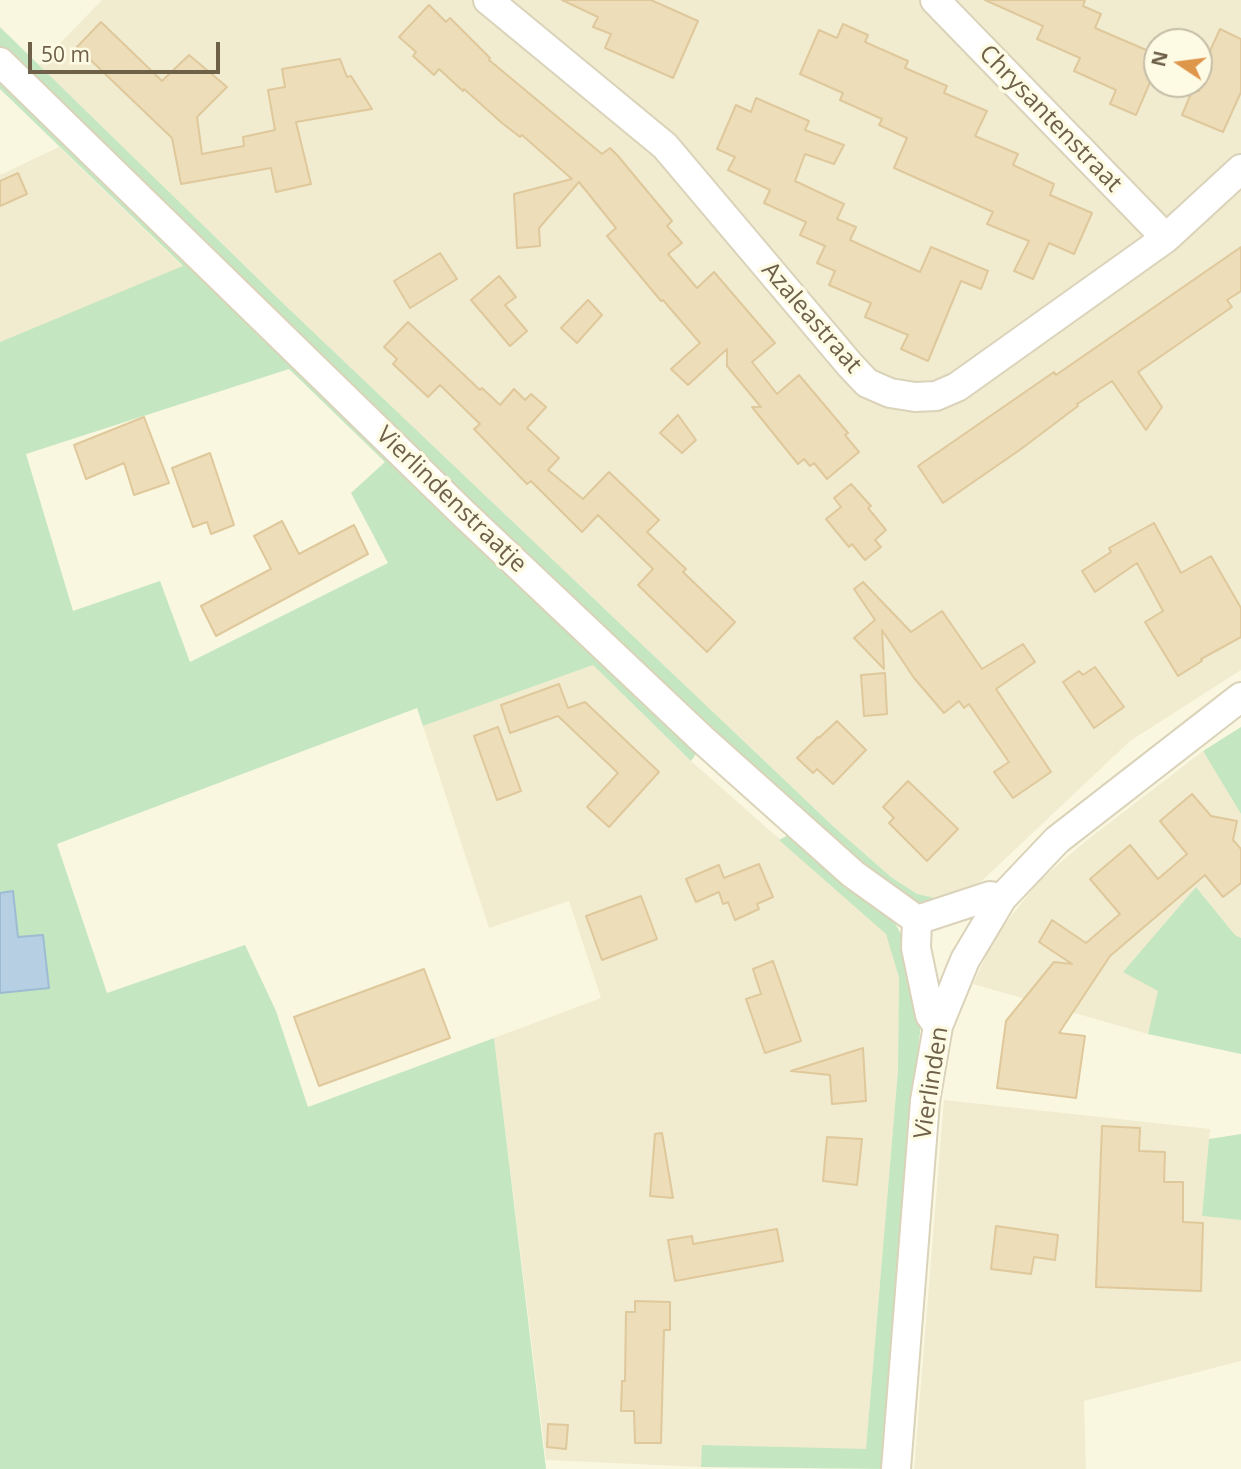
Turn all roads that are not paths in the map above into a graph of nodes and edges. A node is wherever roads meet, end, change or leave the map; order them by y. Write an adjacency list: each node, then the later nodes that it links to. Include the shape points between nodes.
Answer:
1 (488, 0): 5 (street, Azaleastraat, via 665,146 850,365 867,383 890,393 936,396 957,387)
2 (935, 0): 5 (street, Chrysantenstraat)
3 (0, 62): 8 (street, Vierlindenstraatje, via 692,730 853,874)
4 (1241, 169): 5 (street, Azaleastraat)
5 (1166, 238)
6 (1241, 697): 7 (street, Vierlinden, via 1057,840)
7 (1002, 898): 8 (street, via 990,896); 9 (street, Vierlinden, via 965,960)
8 (917, 920): 9 (street, via 916,948 930,1015)
9 (939, 1026): 10 (street, Vierlinden, via 925,1101)
10 (896, 1469)

